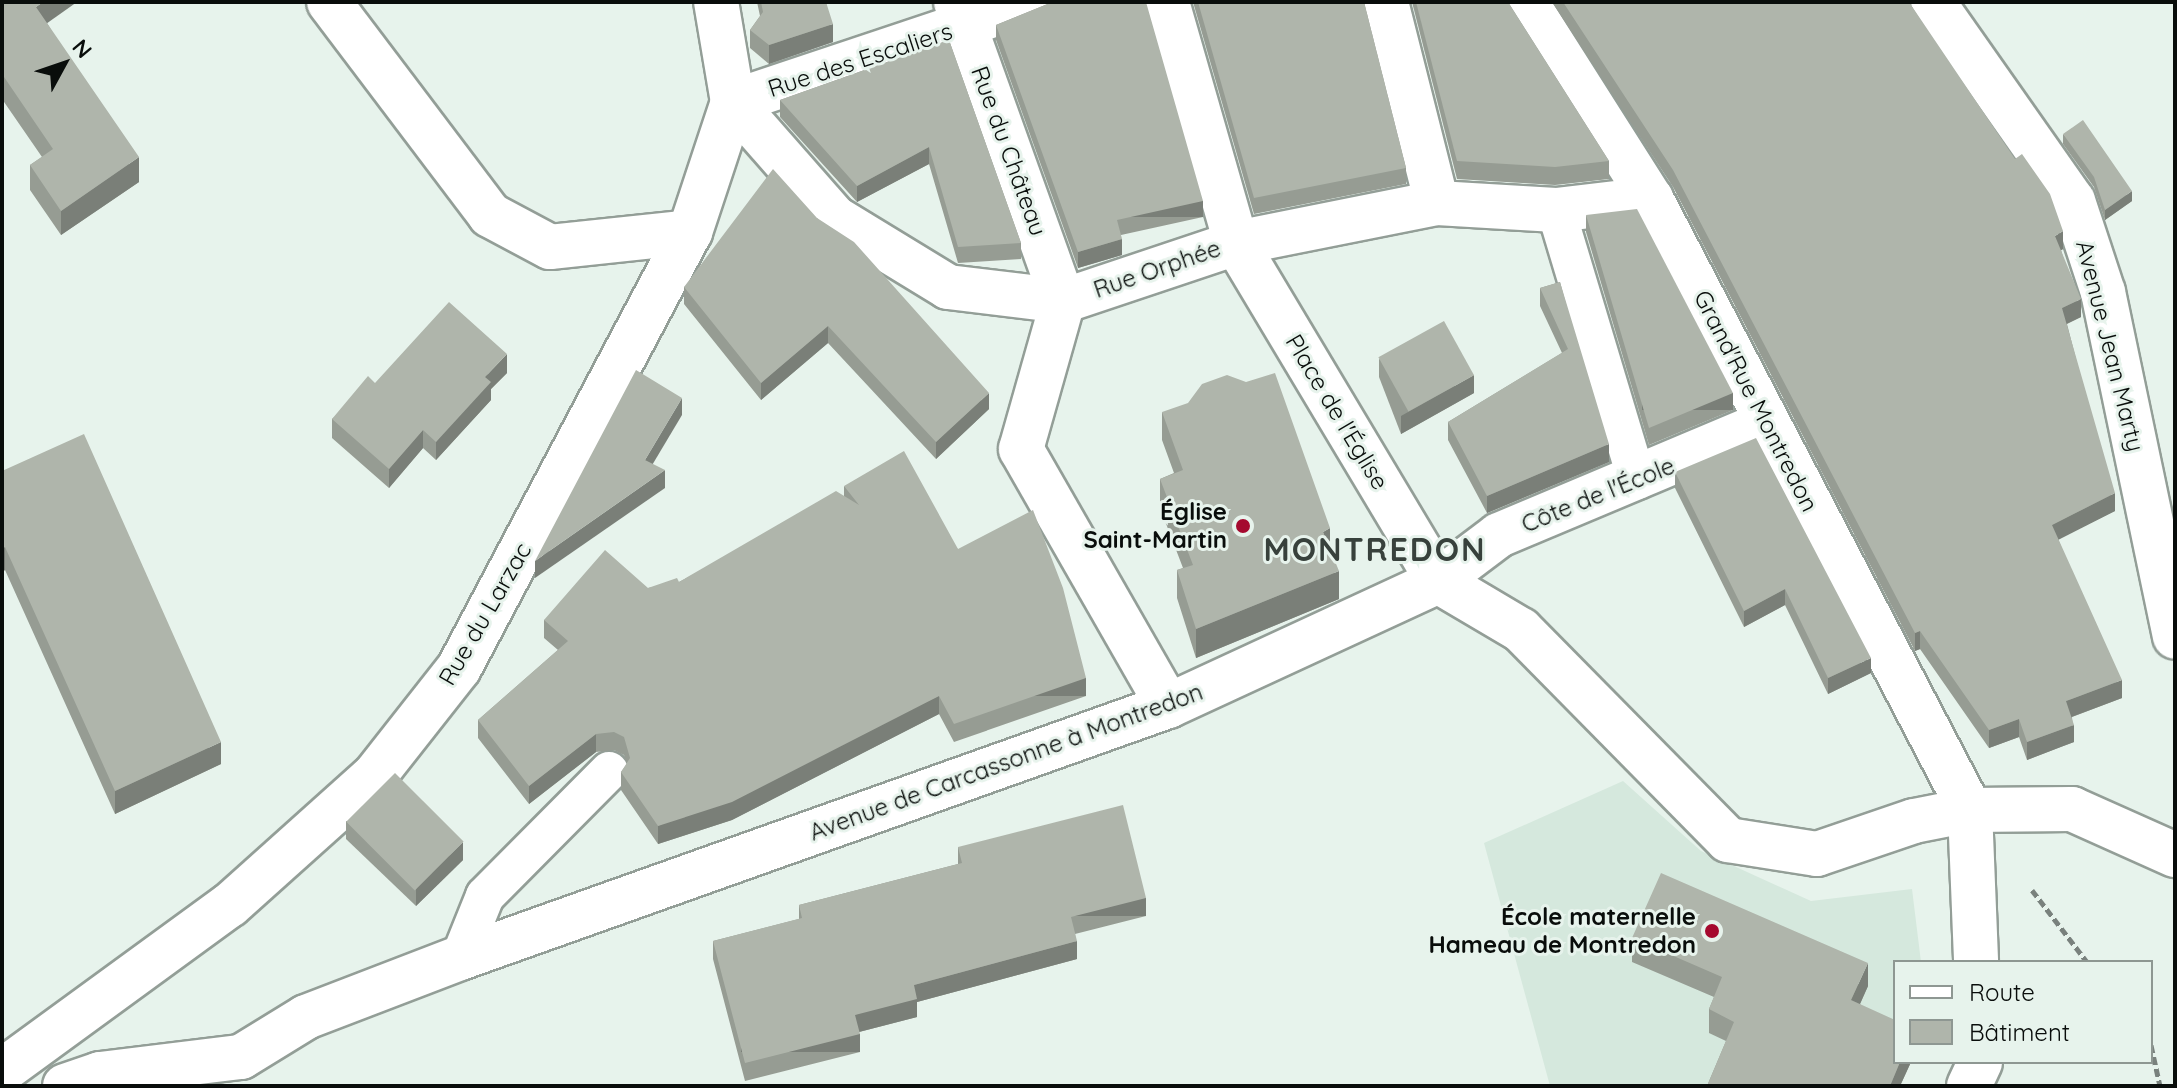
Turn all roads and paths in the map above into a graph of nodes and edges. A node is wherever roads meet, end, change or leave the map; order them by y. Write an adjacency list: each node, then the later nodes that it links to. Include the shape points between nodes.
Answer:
1 (329, 2): 13 (street, via 490,215 550,247)
2 (716, 2): 9 (street, Rue du Larzac)
3 (1032, 2): 8 (street, Rue des Escaliers)
4 (1167, 2): 14 (street, Place de l'Église)
5 (1386, 2): 11 (street)
6 (1526, 2): 10 (street, Grand'Rue Montredon)
7 (1933, 2): 19 (street, Avenue Jean Marty, via 2073,201 2103,292)
8 (960, 14): 9 (street, Rue des Escaliers); 15 (street, Rue du Château)
9 (733, 102): 13 (street, Rue du Larzac); 15 (street, Rue Orphée, via 835,218 948,287)
10 (1651, 199): 12 (street, Rue Orphée); 16 (street, Grand'Rue Montredon)
11 (1437, 203): 12 (street, Rue Orphée); 14 (street, Rue Orphée)
12 (1556, 210): 17 (lane)
13 (690, 232): 28 (street, Rue du Larzac, via 459,668 374,776 230,905)
14 (1236, 243): 15 (street, Rue Orphée); 18 (street, Place de l'Église)
15 (1063, 301): 20 (street, via 1021,449)
16 (1766, 423): 17 (street, Côte de l'École); 22 (street, Grand'Rue Montredon)
17 (1637, 480): 18 (street, Côte de l'École, via 1499,535)
18 (1438, 581): 20 (street, Avenue de Carcassonne à Montredon); 22 (street, via 1521,630 1728,840 1817,854 1914,821)
19 (2175, 637)
20 (1168, 706): 24 (street, Avenue de Carcassonne à Montredon)
21 (609, 771): 24 (lane, via 485,896)
22 (1970, 810): 23 (street, via 2072,809); 25 (street)
23 (2175, 855)
24 (460, 958): 29 (street, Avenue de Carcassonne à Montredon, via 306,1017)
25 (1976, 960)
26 (2153, 1054): 33 (path)
27 (1979, 1064): 32 (street)
28 (2, 1071)
29 (246, 1072): 30 (street, via 100,1074); 31 (street, Avenue de Carcassonne à Montredon)
30 (65, 1086)
31 (197, 1086)
32 (1969, 1086)
33 (2160, 1086)

